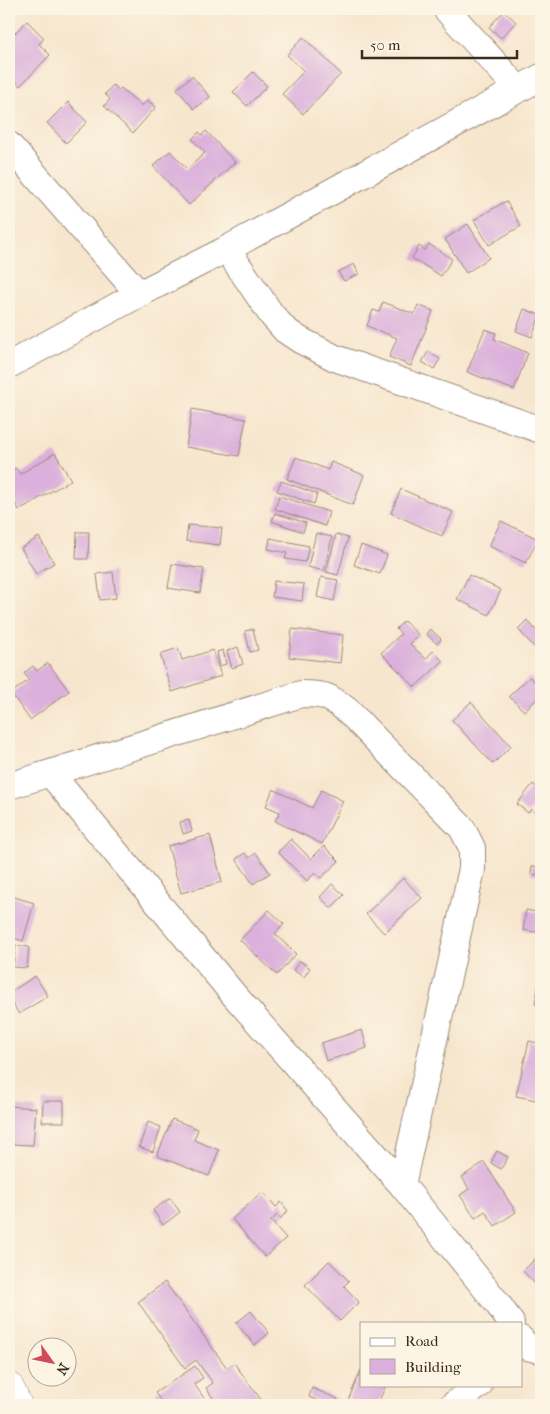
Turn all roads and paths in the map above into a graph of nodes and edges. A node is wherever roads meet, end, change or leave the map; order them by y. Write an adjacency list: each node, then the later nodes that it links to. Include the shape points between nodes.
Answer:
1 (446, 9): 3 (street)
2 (541, 77): 3 (street)
3 (518, 89): 5 (street)
4 (9, 145): 6 (street)
5 (227, 249): 6 (street); 8 (street, via 270,314 300,340 335,358)
6 (139, 294): 7 (street)
7 (9, 364)
8 (541, 430)
9 (50, 773): 10 (street); 11 (street, via 234,994); 11 (street, via 302,694 322,694 348,711 462,828 472,848 472,869)
10 (9, 786)
11 (402, 1185): 12 (street)
12 (510, 1322)
13 (9, 1386): 15 (main road)
14 (478, 1386): 16 (street)
15 (18, 1405)
16 (454, 1405)

